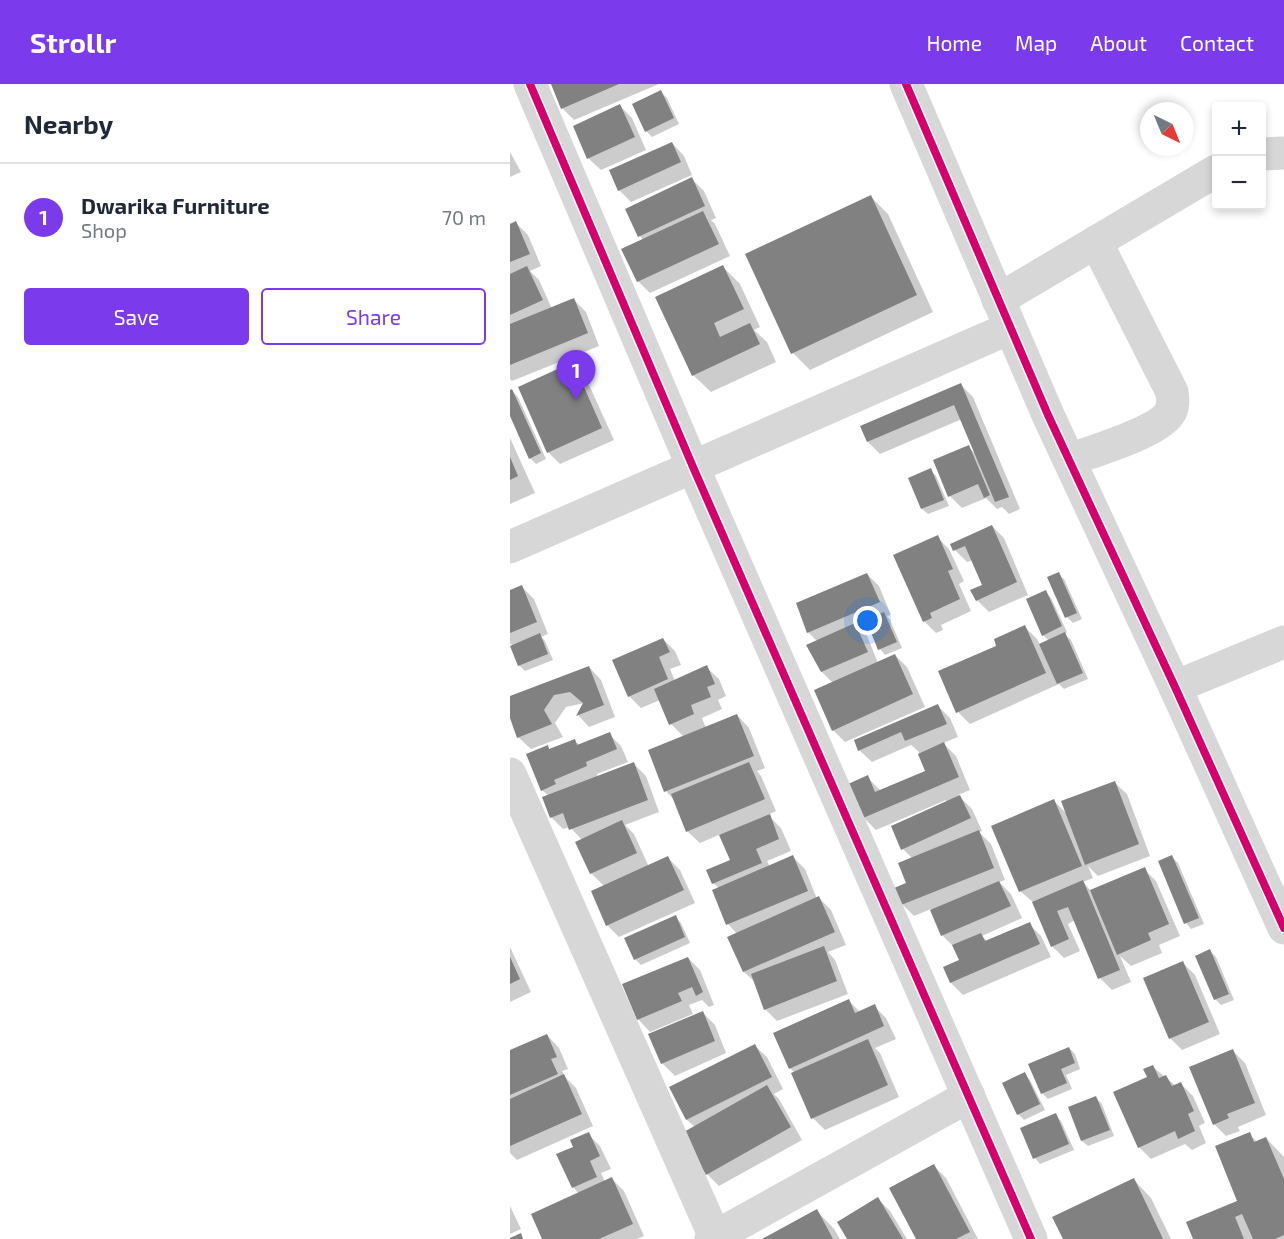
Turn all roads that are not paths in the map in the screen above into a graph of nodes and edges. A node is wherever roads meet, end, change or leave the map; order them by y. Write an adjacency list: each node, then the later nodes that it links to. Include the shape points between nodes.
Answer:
1 (530, 84): 9 (street)
2 (906, 84): 7 (street)
3 (1284, 153): 4 (street)
4 (1266, 154)
5 (1212, 173): 6 (street)
6 (1096, 242): 7 (street); 8 (street, via 1174,401 1171,412 1156,427)
7 (1004, 314): 8 (street); 9 (street)
8 (1069, 460): 12 (street)
9 (693, 467): 10 (street); 15 (street)
10 (510, 547)
11 (1284, 642): 12 (street)
12 (1175, 687): 14 (street)
13 (510, 774): 16 (street)
14 (1284, 928)
15 (969, 1096): 16 (street); 17 (street)
16 (713, 1238)
17 (1031, 1239)

